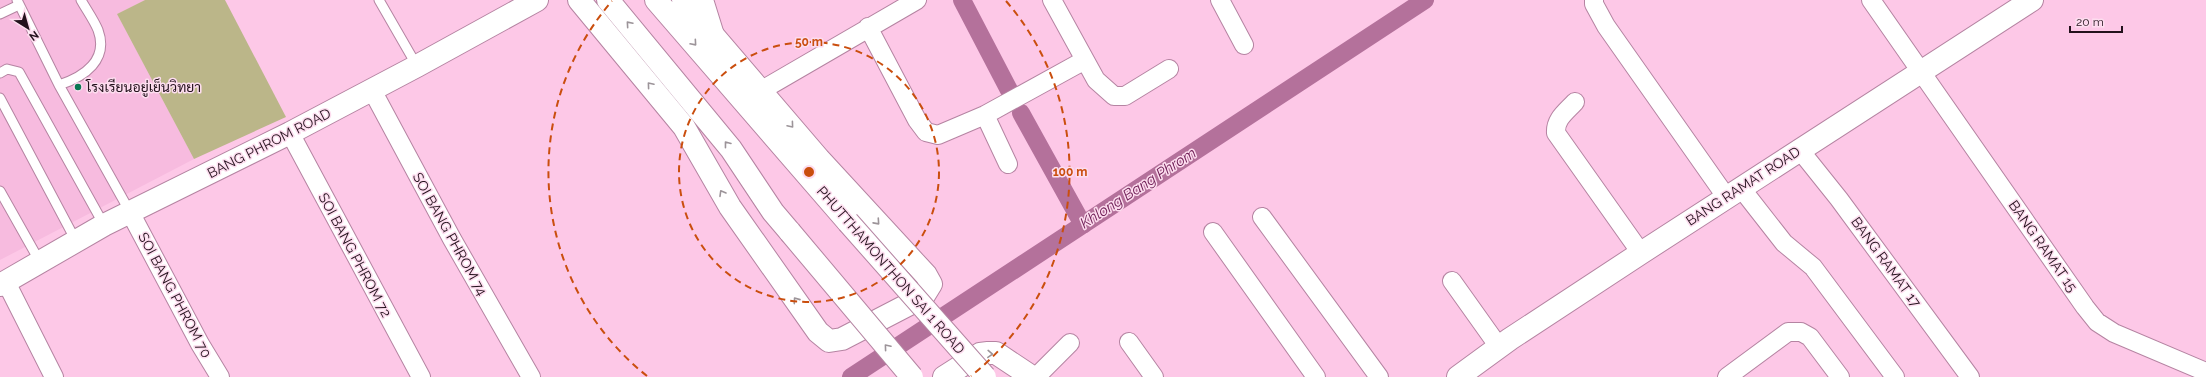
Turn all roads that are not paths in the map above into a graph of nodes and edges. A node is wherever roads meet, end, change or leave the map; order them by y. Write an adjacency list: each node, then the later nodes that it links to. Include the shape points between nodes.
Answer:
1 (81, 0): 25 (lane, via 98,30 101,50 94,63 78,79)
2 (379, 0): 20 (lane)
3 (537, 0): 20 (main road, BANG PHROM ROAD)
4 (579, 0): 31 (main road, one-way to 4)
5 (608, 0): 39 (main road, one-way to 5, via 731,149)
6 (702, 0): 17 (main road)
7 (917, 0): 16 (street)
8 (1052, 0): 19 (street)
9 (1220, 0): 18 (street)
10 (1594, 0): 37 (street, via 1606,26)
11 (1872, 0): 24 (street, BANG RAMAT 15)
12 (2032, 0): 24 (main road, BANG RAMAT ROAD)
13 (18, 2): 15 (lane); 25 (lane)
14 (669, 5): 17 (main road); 33 (main road, PHUTTHAMONTHON SAI 1 ROAD, one-way to 33)
15 (0, 14)
16 (868, 26): 27 (street); 30 (street, via 917,120 926,132 938,135)
17 (712, 32): 21 (main road)
18 (1244, 45)
19 (1085, 60): 22 (street, via 1096,80 1114,96 1125,96); 30 (street)
20 (417, 66): 26 (main road, BANG PHROM ROAD)
21 (741, 66): 27 (main road); 33 (main road)
22 (1169, 69)
23 (1, 70): 41 (lane, via 19,72)
24 (1921, 71): 34 (main road, BANG RAMAT ROAD); 51 (street, BANG RAMAT 15, via 2097,322 2114,333)
25 (59, 85): 38 (lane)
26 (372, 90): 32 (main road, BANG PHROM ROAD); 56 (street, SOI BANG PHROM 74, via 452,239)
27 (762, 90): 31 (main road, one-way to 31, via 819,159 926,275 931,284 923,297 842,339 829,341 818,332 730,207)
28 (0, 98): 43 (lane)
29 (1575, 102): 44 (street, via 1559,120 1556,133)
30 (985, 115): 35 (street)
31 (684, 127): 39 (main road)
32 (290, 133): 38 (main road, BANG PHROM ROAD); 55 (street, SOI BANG PHROM 72)
33 (777, 139): 59 (main road, PHUTTHAMONTHON SAI 1 ROAD, bridge)
34 (1799, 149): 37 (main road, BANG RAMAT ROAD); 68 (street, BANG RAMAT 17, via 1839,198)
35 (1008, 164)
36 (0, 191): 45 (lane)
37 (1734, 193): 44 (main road, BANG RAMAT ROAD); 67 (street, via 1784,243 1813,266)
38 (130, 212): 41 (main road, BANG PHROM ROAD); 54 (street, SOI BANG PHROM 70)
39 (772, 212): 57 (main road, one-way to 39, bridge)
40 (1262, 217): 64 (street)
41 (104, 225): 43 (main road, BANG PHROM ROAD)
42 (1213, 232): 63 (street)
43 (76, 241): 45 (main road, BANG PHROM ROAD)
44 (1641, 253): 50 (main road, BANG RAMAT ROAD)
45 (40, 262): 47 (main road, BANG PHROM ROAD)
46 (1452, 281): 50 (street)
47 (3, 283): 53 (street)
48 (1129, 342): 62 (street)
49 (1070, 343): 61 (street)
50 (1499, 347): 52 (main road, BANG RAMAT ROAD)
51 (2201, 364)
52 (1465, 375)
53 (54, 377)
54 (220, 377)
55 (421, 377)
56 (531, 377)
57 (912, 377)
58 (944, 377): 60 (main road, one-way to 60, via 980,354 988,353 996,353)
59 (985, 377)
60 (1032, 377)
61 (1036, 377)
62 (1154, 377)
63 (1316, 377)
64 (1379, 377)
65 (1727, 377): 66 (street, via 1788,332 1801,332 1810,337)
66 (1840, 377)
67 (1895, 377)
68 (1970, 377)

